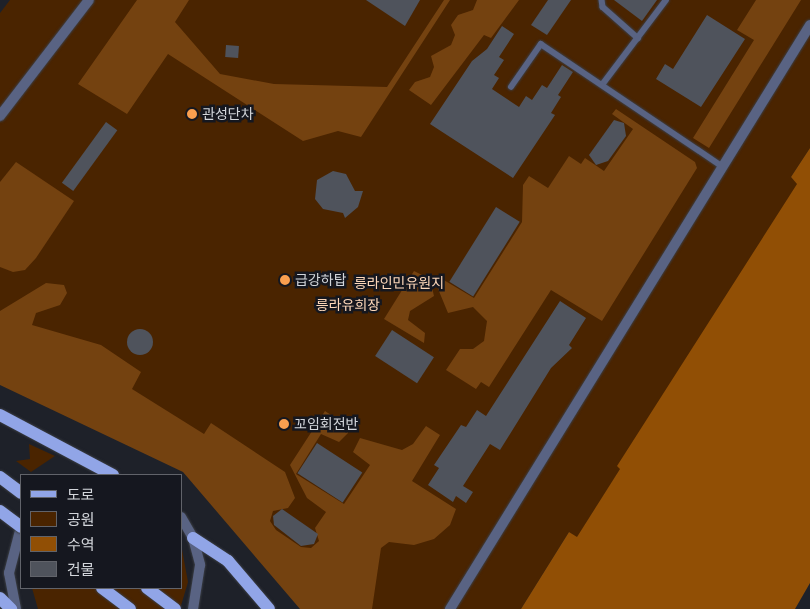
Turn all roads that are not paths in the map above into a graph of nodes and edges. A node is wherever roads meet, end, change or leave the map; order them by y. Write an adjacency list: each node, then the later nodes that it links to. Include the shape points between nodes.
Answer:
1 (89, 0): 8 (street)
2 (602, 0): 5 (lane, via 603,7)
3 (666, 0): 5 (lane)
4 (810, 25): 9 (street)
5 (638, 38): 6 (lane)
6 (602, 85): 7 (lane, via 541,44); 9 (lane)
7 (511, 87)
8 (0, 116)
9 (722, 166): 28 (street)
10 (0, 415): 11 (main road)
11 (111, 474)
12 (0, 477): 13 (main road)
13 (20, 492)
14 (0, 511): 16 (main road, bridge)
15 (182, 519): 18 (street)
16 (20, 526)
17 (20, 531): 23 (street, via 9,573)
18 (193, 538): 26 (street, via 200,579); 27 (main road, via 228,562)
19 (103, 589): 24 (main road)
20 (148, 589): 25 (main road)
21 (0, 598): 22 (main road)
22 (11, 609)
23 (16, 609)
24 (130, 609)
25 (176, 609)
26 (193, 609)
27 (269, 609)
28 (450, 609)

